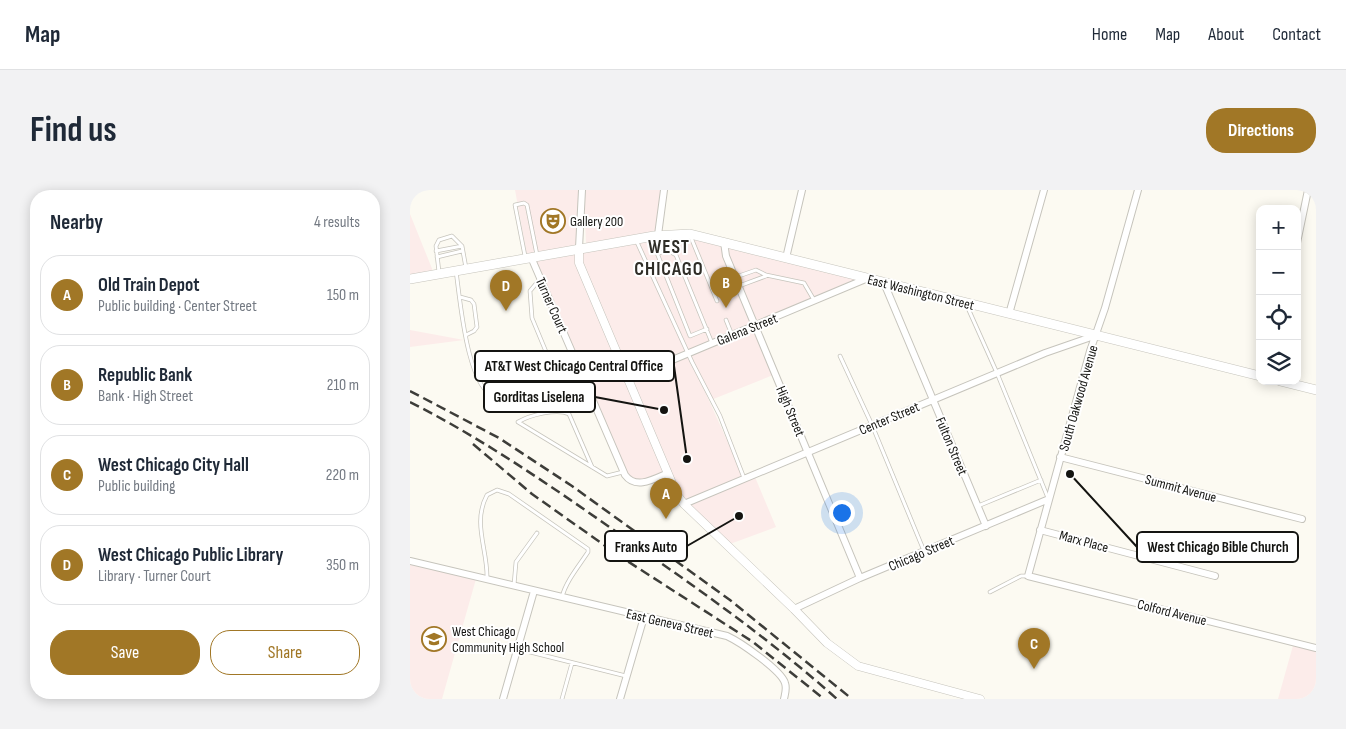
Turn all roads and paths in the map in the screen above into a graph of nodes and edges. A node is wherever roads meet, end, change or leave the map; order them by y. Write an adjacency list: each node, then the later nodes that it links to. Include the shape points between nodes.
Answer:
1 (582, 190): 13 (street)
2 (664, 190): 9 (street)
3 (802, 190): 19 (street)
4 (1044, 190): 34 (street)
5 (1138, 190): 40 (street, South Oakwood Avenue)
6 (1308, 190): 7 (street)
7 (1301, 224)
8 (690, 234): 9 (main road, East Washington Street); 11 (main road, East Washington Street); 32 (lane)
9 (656, 236): 10 (main road, East Washington Street); 16 (lane)
10 (636, 239): 13 (main road, East Washington Street); 42 (lane)
11 (724, 242): 19 (main road, East Washington Street); 24 (street, High Street)
12 (462, 246): 14 (lane); 14 (lane, via 452,236 439,240); 15 (lane)
13 (579, 248): 18 (main road, East Washington Street); 49 (street, via 579,263)
14 (436, 251): 17 (lane)
15 (462, 252): 17 (lane); 20 (lane)
16 (656, 253): 37 (lane, via 669,251 676,255); 37 (lane, via 690,336)
17 (437, 257): 22 (lane)
18 (531, 257): 18 (lane, via 527,205 524,203 515,205); 20 (main road, East Washington Street); 27 (street, Turner Court)
19 (786, 258): 25 (main road, East Washington Street)
20 (466, 269): 21 (main road, East Washington Street)
21 (456, 271): 22 (main road, East Washington Street); 30 (lane)
22 (440, 274): 26 (main road, East Washington Street)
23 (766, 276): 24 (lane, via 756,270); 29 (lane); 31 (lane, via 804,283)
24 (735, 278): 29 (street, High Street)
25 (868, 278): 28 (main road, East Washington Street); 31 (street, Galena Street)
26 (410, 279)
27 (540, 279): 44 (lane, via 530,291 530,302 532,318); 47 (street, Turner Court)
28 (884, 283): 33 (main road, East Washington Street); 53 (street, Fulton Street)
29 (739, 286): 36 (street, High Street)
30 (460, 297): 38 (lane); 38 (lane, via 472,300 474,304 477,326)
31 (815, 301): 36 (street, Galena Street)
32 (717, 302)
33 (965, 303): 34 (main road, East Washington Street); 45 (lane)
34 (1009, 314): 40 (main road, East Washington Street)
35 (726, 320): 39 (lane)
36 (755, 326): 39 (street, Galena Street); 55 (street, High Street)
37 (707, 329): 41 (lane)
38 (466, 335): 46 (lane)
39 (732, 335): 41 (street, Galena Street)
40 (1096, 335): 45 (street, Center Street); 48 (main road, East Washington Street); 56 (street, South Oakwood Avenue)
41 (712, 343): 42 (street, Galena Street)
42 (688, 354): 49 (street, Galena Street); 60 (lane, via 720,416)
43 (840, 356): 54 (lane)
44 (550, 361): 46 (lane); 50 (lane)
45 (997, 373): 53 (street, Center Street); 61 (lane)
46 (476, 375): 50 (lane, via 489,396 496,397)
47 (583, 375): 50 (lane); 58 (street, Turner Court)
48 (1256, 375)
49 (627, 379): 59 (street)
50 (559, 383)
51 (1296, 385): 52 (main road)
52 (1316, 390)
53 (933, 399): 54 (street, Center Street); 64 (street, Fulton Street)
54 (872, 425): 55 (street, Center Street); 69 (lane)
55 (808, 452): 60 (street, Center Street); 73 (street, High Street)
56 (1060, 457): 62 (street, South Oakwood Avenue); 65 (street, Summit Avenue)
57 (592, 467): 57 (lane, via 584,462 518,422 528,416 563,411 570,414); 58 (lane, via 607,476)
58 (623, 471): 59 (street, via 634,483)
59 (668, 473): 63 (street)
60 (744, 478): 63 (street, Center Street)
61 (1041, 480): 62 (lane); 64 (lane)
62 (1049, 499): 66 (street, Chicago Street); 67 (street, South Oakwood Avenue)
63 (684, 504): 79 (street)
64 (978, 506): 66 (street, Fulton Street)
65 (1302, 519)
66 (986, 526): 69 (street, Chicago Street)
67 (1040, 530): 71 (street, South Oakwood Avenue); 72 (street, Marx Place)
68 (537, 533): 75 (lane, via 516,562)
69 (924, 552): 73 (street, Chicago Street)
70 (410, 561): 74 (street, East Geneva Street)
71 (1028, 576): 77 (lane, via 1021,576); 81 (street, Colford Avenue)
72 (1214, 576)
73 (860, 578): 79 (street, Chicago Street)
74 (487, 579): 75 (street, East Geneva Street); 78 (lane, via 481,511 487,495 492,491 504,492 588,549 564,587)
75 (514, 586): 76 (street, East Geneva Street)
76 (534, 591): 78 (street, East Geneva Street); 82 (street)
77 (990, 592)
78 (562, 597): 80 (street, East Geneva Street)
79 (794, 609): 89 (street, via 827,643 858,666)
80 (644, 617): 84 (street); 88 (street, East Geneva Street, via 743,644 785,681)
81 (1316, 648)
82 (517, 649): 83 (lane); 85 (street)
83 (572, 663): 84 (lane); 86 (lane)
84 (627, 676): 87 (street)
85 (503, 699)
86 (562, 699)
87 (620, 699)
88 (784, 699)
89 (980, 699)

